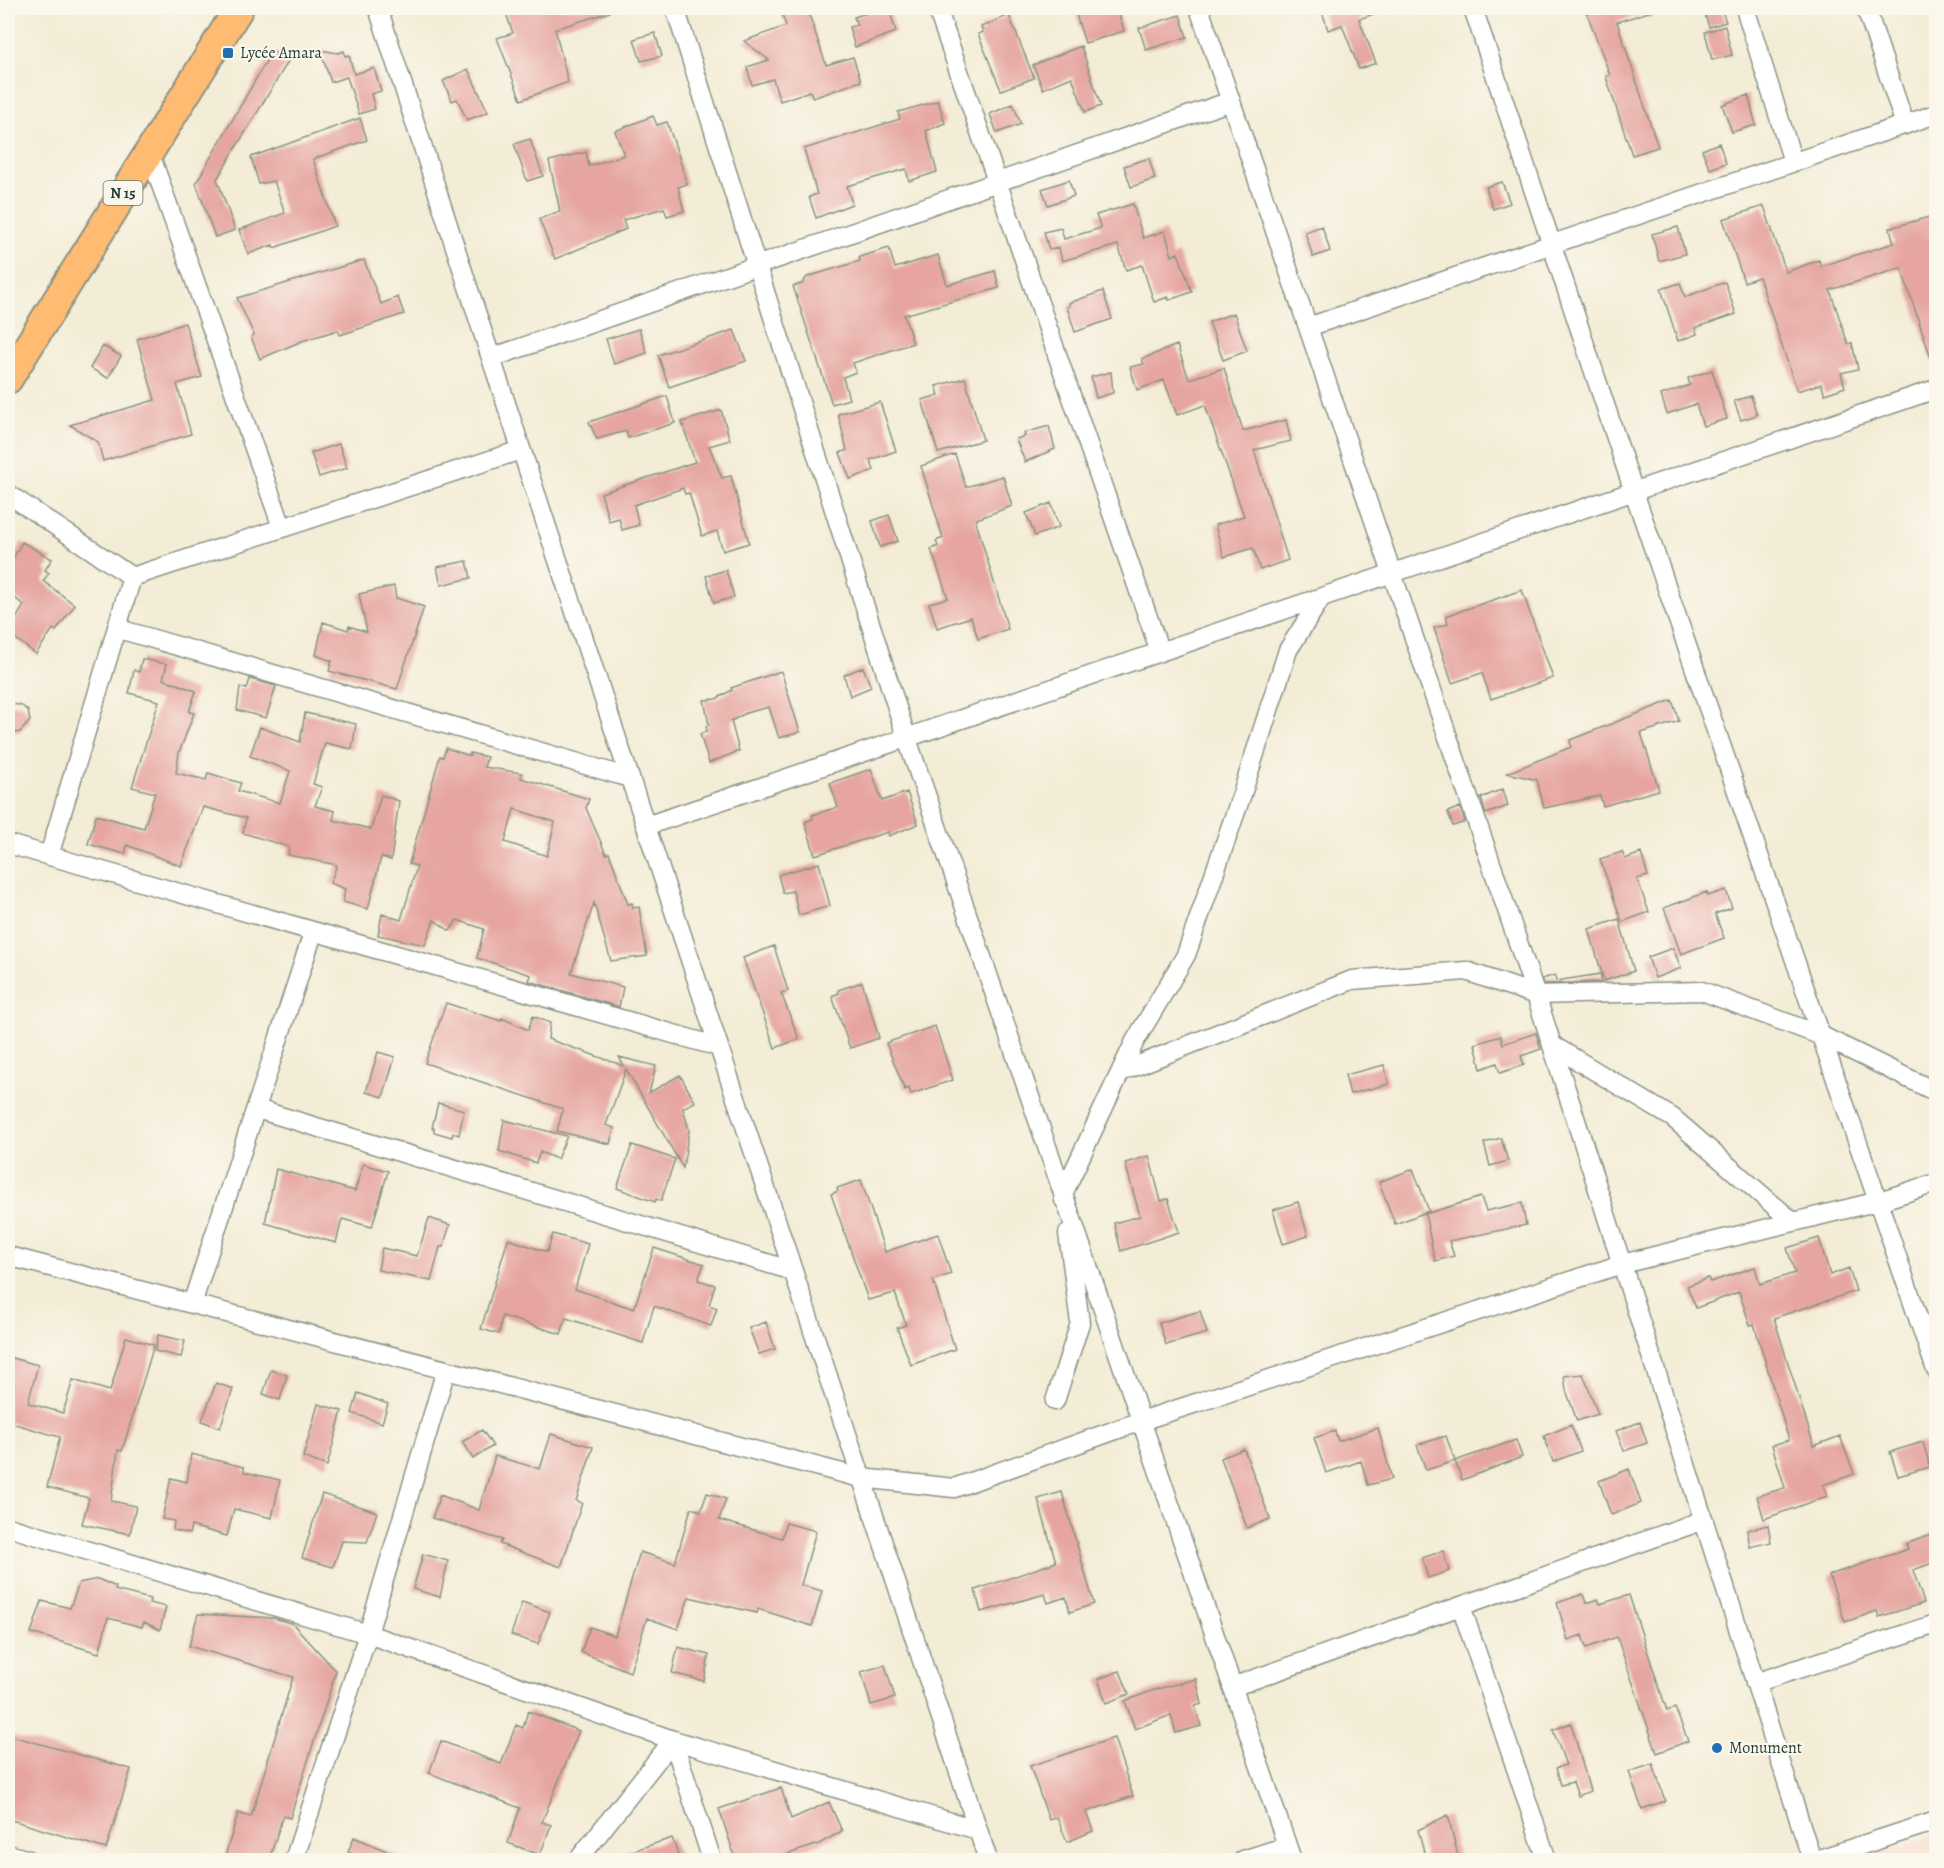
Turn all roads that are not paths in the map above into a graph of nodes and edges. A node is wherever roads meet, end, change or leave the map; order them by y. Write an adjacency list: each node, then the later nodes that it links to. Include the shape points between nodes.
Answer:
1 (239, 8): 12 (main road, N 15)
2 (378, 8): 18 (street)
3 (675, 8): 16 (street)
4 (937, 8): 14 (street)
5 (1199, 8): 9 (street)
6 (1473, 8): 15 (street)
7 (1745, 8): 13 (street)
8 (1866, 8): 11 (street)
9 (1231, 101): 14 (street); 17 (street)
10 (1936, 114): 11 (street)
11 (1905, 125): 13 (street)
12 (149, 151): 19 (main road, N 15); 24 (street)
13 (1793, 162): 15 (street)
14 (998, 182): 16 (street); 29 (street)
15 (1552, 244): 17 (street); 22 (street)
16 (757, 265): 18 (street); 30 (street)
17 (1308, 327): 25 (street)
18 (491, 358): 21 (street)
19 (8, 379)
20 (1936, 389): 22 (street)
21 (521, 450): 24 (street); 31 (street)
22 (1634, 492): 25 (street); 37 (street)
23 (8, 494): 26 (street)
24 (282, 527): 26 (street)
25 (1392, 574): 27 (street); 36 (street)
26 (132, 577): 28 (street)
27 (1321, 598): 29 (street); 40 (street, via 1288,650 1186,955)
28 (119, 629): 31 (street); 34 (street)
29 (1160, 652): 30 (street)
30 (906, 736): 32 (street); 44 (street)
31 (630, 778): 32 (street)
32 (646, 826): 39 (street)
33 (8, 844): 34 (street)
34 (49, 856): 35 (street)
35 (313, 933): 39 (street); 42 (street)
36 (1536, 995): 37 (street, via 1702,991); 38 (street); 40 (street, via 1466,971 1352,980)
37 (1822, 1036): 41 (street); 45 (street)
38 (1552, 1045): 46 (street, via 1673,1118); 48 (street)
39 (719, 1047): 49 (street)
40 (1121, 1072): 44 (street)
41 (1936, 1092)
42 (257, 1109): 49 (street); 50 (street)
43 (1936, 1183): 45 (street)
44 (1063, 1194): 53 (street, via 1080,1323); 54 (street)
45 (1878, 1201): 46 (street); 52 (street)
46 (1792, 1222): 48 (street)
47 (9, 1260): 50 (street)
48 (1622, 1264): 54 (street); 56 (street)
49 (793, 1271): 55 (street)
50 (192, 1304): 51 (street)
51 (446, 1370): 55 (street); 60 (street)
52 (1936, 1370)
53 (1055, 1401)
54 (1141, 1421): 55 (street, via 954,1488); 62 (street)
55 (861, 1478): 65 (street)
56 (1704, 1521): 58 (street); 61 (street)
57 (8, 1527): 60 (street)
58 (1461, 1606): 62 (street); 74 (street)
59 (1936, 1624): 61 (street)
60 (368, 1634): 63 (street); 69 (street)
61 (1755, 1683): 75 (street)
62 (1232, 1687): 66 (street)
63 (673, 1740): 65 (street); 70 (street); 71 (street)
64 (1936, 1821): 75 (street)
65 (978, 1830): 72 (street)
66 (1289, 1853): 73 (street)
67 (8, 1854): 68 (street)
68 (29, 1860)
69 (294, 1860)
70 (578, 1860)
71 (712, 1860)
72 (988, 1860)
73 (1243, 1860)
74 (1547, 1860)
75 (1814, 1860)

